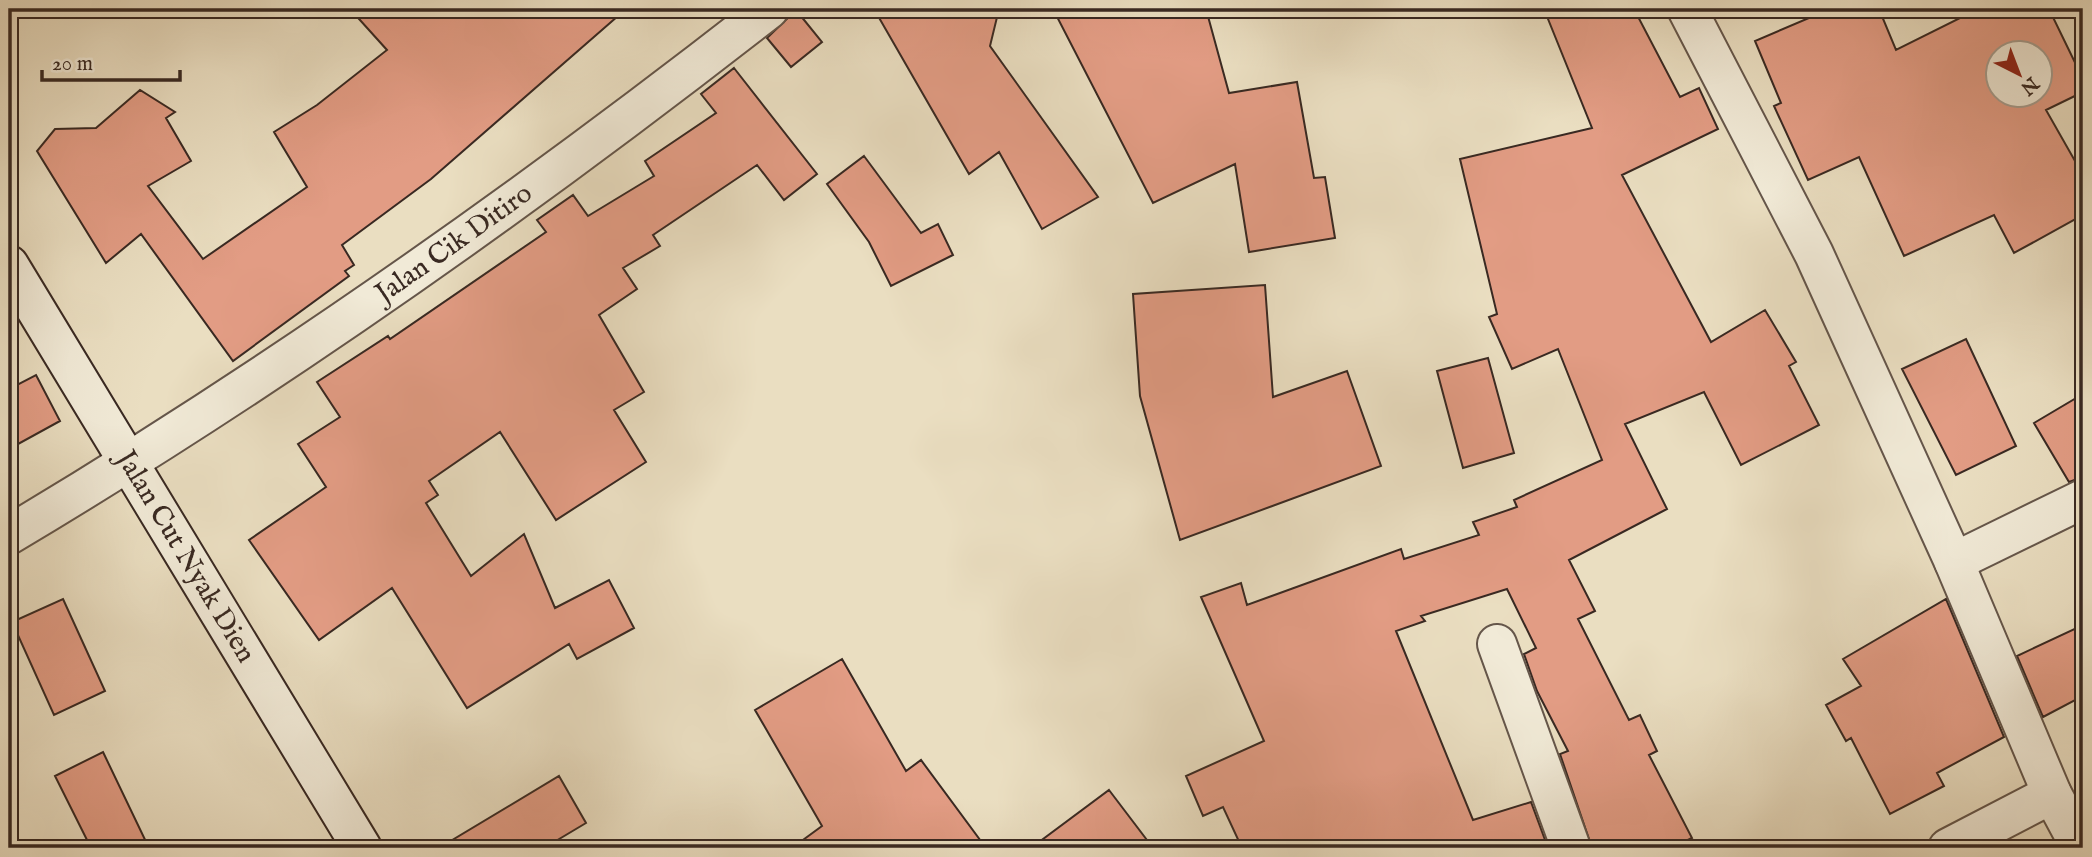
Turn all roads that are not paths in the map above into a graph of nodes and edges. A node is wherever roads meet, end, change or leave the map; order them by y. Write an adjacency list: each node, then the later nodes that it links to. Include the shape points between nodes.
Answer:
1 (769, 9): 4 (street, Jalan Cik Ditiro, via 360,312)
2 (1687, 9): 7 (street, via 1814,254)
3 (9, 265): 4 (street, Jalan Cut Nyak Dien)
4 (127, 463): 6 (street, Jalan Cik Ditiro); 10 (street, Jalan Cut Nyak Dien)
5 (2083, 499): 7 (street)
6 (9, 535)
7 (1954, 562): 9 (street)
8 (1497, 644): 11 (street)
9 (2052, 794): 12 (street); 13 (street)
10 (362, 848)
11 (1571, 848)
12 (1948, 848)
13 (2081, 848)

